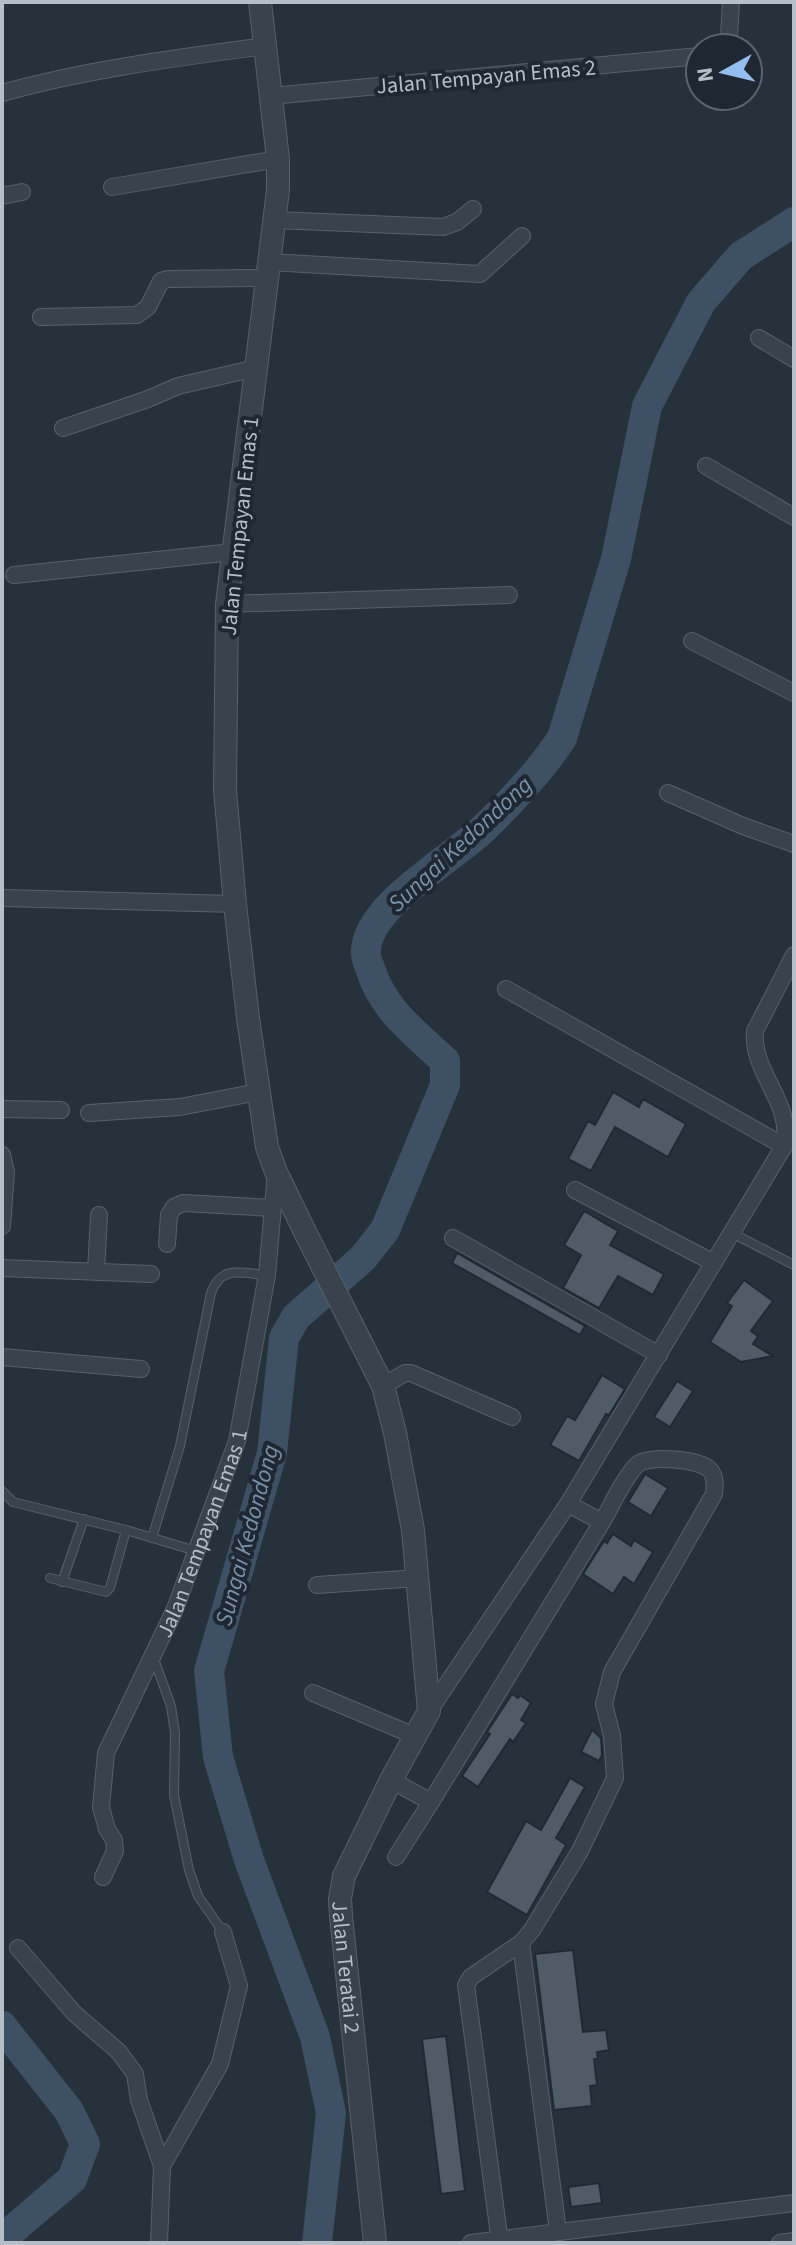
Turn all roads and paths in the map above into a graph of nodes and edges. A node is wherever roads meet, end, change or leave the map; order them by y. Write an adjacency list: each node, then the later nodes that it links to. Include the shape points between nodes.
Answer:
1 (260, 2): 4 (street, Jalan Tempayan Emas 1)
2 (731, 2): 3 (street)
3 (729, 32)
4 (265, 46): 6 (street, via 105,68); 7 (street, Jalan Tempayan Emas 1)
5 (684, 57): 7 (street, Jalan Tempayan Emas 2)
6 (2, 93)
7 (271, 96): 8 (street, Jalan Tempayan Emas 1)
8 (278, 159): 9 (street); 13 (street, Jalan Tempayan Emas 1)
9 (112, 187)
10 (22, 192): 11 (street)
11 (2, 196)
12 (473, 209): 13 (street, via 443,227)
13 (275, 220): 15 (street, Jalan Tempayan Emas 1)
14 (522, 236): 15 (street, via 480,274)
15 (268, 270): 16 (street, via 161,281 148,307 137,315); 19 (street, Jalan Tempayan Emas 1)
16 (41, 317)
17 (759, 338): 18 (street)
18 (794, 359)
19 (256, 368): 20 (street, via 178,386); 23 (street, Jalan Tempayan Emas 1)
20 (63, 428)
21 (706, 466): 22 (street)
22 (794, 517)
23 (233, 552): 24 (street); 26 (street, Jalan Tempayan Emas 1)
24 (14, 575)
25 (509, 595): 26 (street)
26 (227, 604): 32 (street, Jalan Tempayan Emas 1, via 225,790)
27 (692, 641): 28 (street)
28 (794, 693)
29 (668, 793): 30 (street)
30 (794, 844)
31 (2, 898): 32 (street)
32 (235, 904): 35 (street, Jalan Tempayan Emas 1)
33 (794, 955): 39 (street, via 755,1031 754,1043 785,1114)
34 (506, 989): 39 (street)
35 (258, 1092): 38 (street, via 180,1107); 41 (street, Jalan Tempayan Emas 1)
36 (2, 1109): 37 (street)
37 (61, 1110)
38 (89, 1113)
39 (784, 1146): 46 (street)
40 (2, 1155): 45 (street)
41 (276, 1172): 43 (street, Jalan Tempayan Emas 1); 58 (street, Jalan Tempayan Emas 1)
42 (575, 1190): 49 (street)
43 (272, 1208): 48 (street, via 183,1203 169,1215); 54 (street, Jalan Tempayan Emas 1)
44 (99, 1215): 52 (street)
45 (2, 1226)
46 (731, 1232): 49 (street); 50 (lane)
47 (453, 1238): 55 (street)
48 (167, 1244)
49 (714, 1263): 55 (street)
50 (794, 1265)
51 (2, 1268): 52 (street)
52 (96, 1271): 53 (street)
53 (151, 1274)
54 (267, 1275): 65 (lane, via 224,1274 216,1280 180,1446); 66 (street, Jalan Tempayan Emas 1, via 237,1441)
55 (659, 1355): 61 (street)
56 (2, 1357): 57 (street)
57 (141, 1369)
58 (383, 1386): 59 (street, via 411,1373); 68 (street, Jalan Tempayan Emas 1)
59 (512, 1417)
60 (2, 1491): 62 (lane, via 13,1502)
61 (568, 1504): 63 (street); 73 (street)
62 (84, 1519): 64 (lane); 69 (lane)
63 (602, 1522): 76 (street); 80 (street, via 644,1461 692,1462 714,1477 714,1494 607,1687 604,1704 615,1778 580,1851)
64 (126, 1530): 65 (lane); 69 (lane, via 106,1592)
65 (152, 1538): 66 (lane)
66 (196, 1552): 71 (street, Jalan Tempayan Emas 1)
67 (50, 1578): 69 (lane)
68 (418, 1578): 70 (street); 73 (street, Jalan Tempayan Emas 1)
69 (62, 1582)
70 (317, 1585)
71 (153, 1659): 78 (street, Jalan Tempayan Emas 1, via 106,1753 101,1807 115,1851); 79 (lane, via 171,1706 174,1795 189,1870 198,1896)
72 (313, 1693): 74 (street)
73 (429, 1711): 74 (street, Jalan Teratai 2)
74 (415, 1736): 75 (street, Jalan Teratai 2)
75 (391, 1780): 76 (street); 88 (street, Jalan Teratai 2, via 344,1876 340,1899)
76 (431, 1802): 77 (street)
77 (396, 1857)
78 (103, 1877)
79 (223, 1932): 82 (street, via 239,1986 220,2064)
80 (521, 1943): 84 (street); 85 (street, via 466,1985)
81 (18, 1948): 82 (street, via 135,2074)
82 (162, 2166): 87 (street)
83 (794, 2203): 84 (street)
84 (558, 2232): 85 (street)
85 (500, 2241): 89 (street)
86 (794, 2241): 90 (street)
87 (159, 2243)
88 (375, 2243)
89 (471, 2243)
90 (780, 2243)

